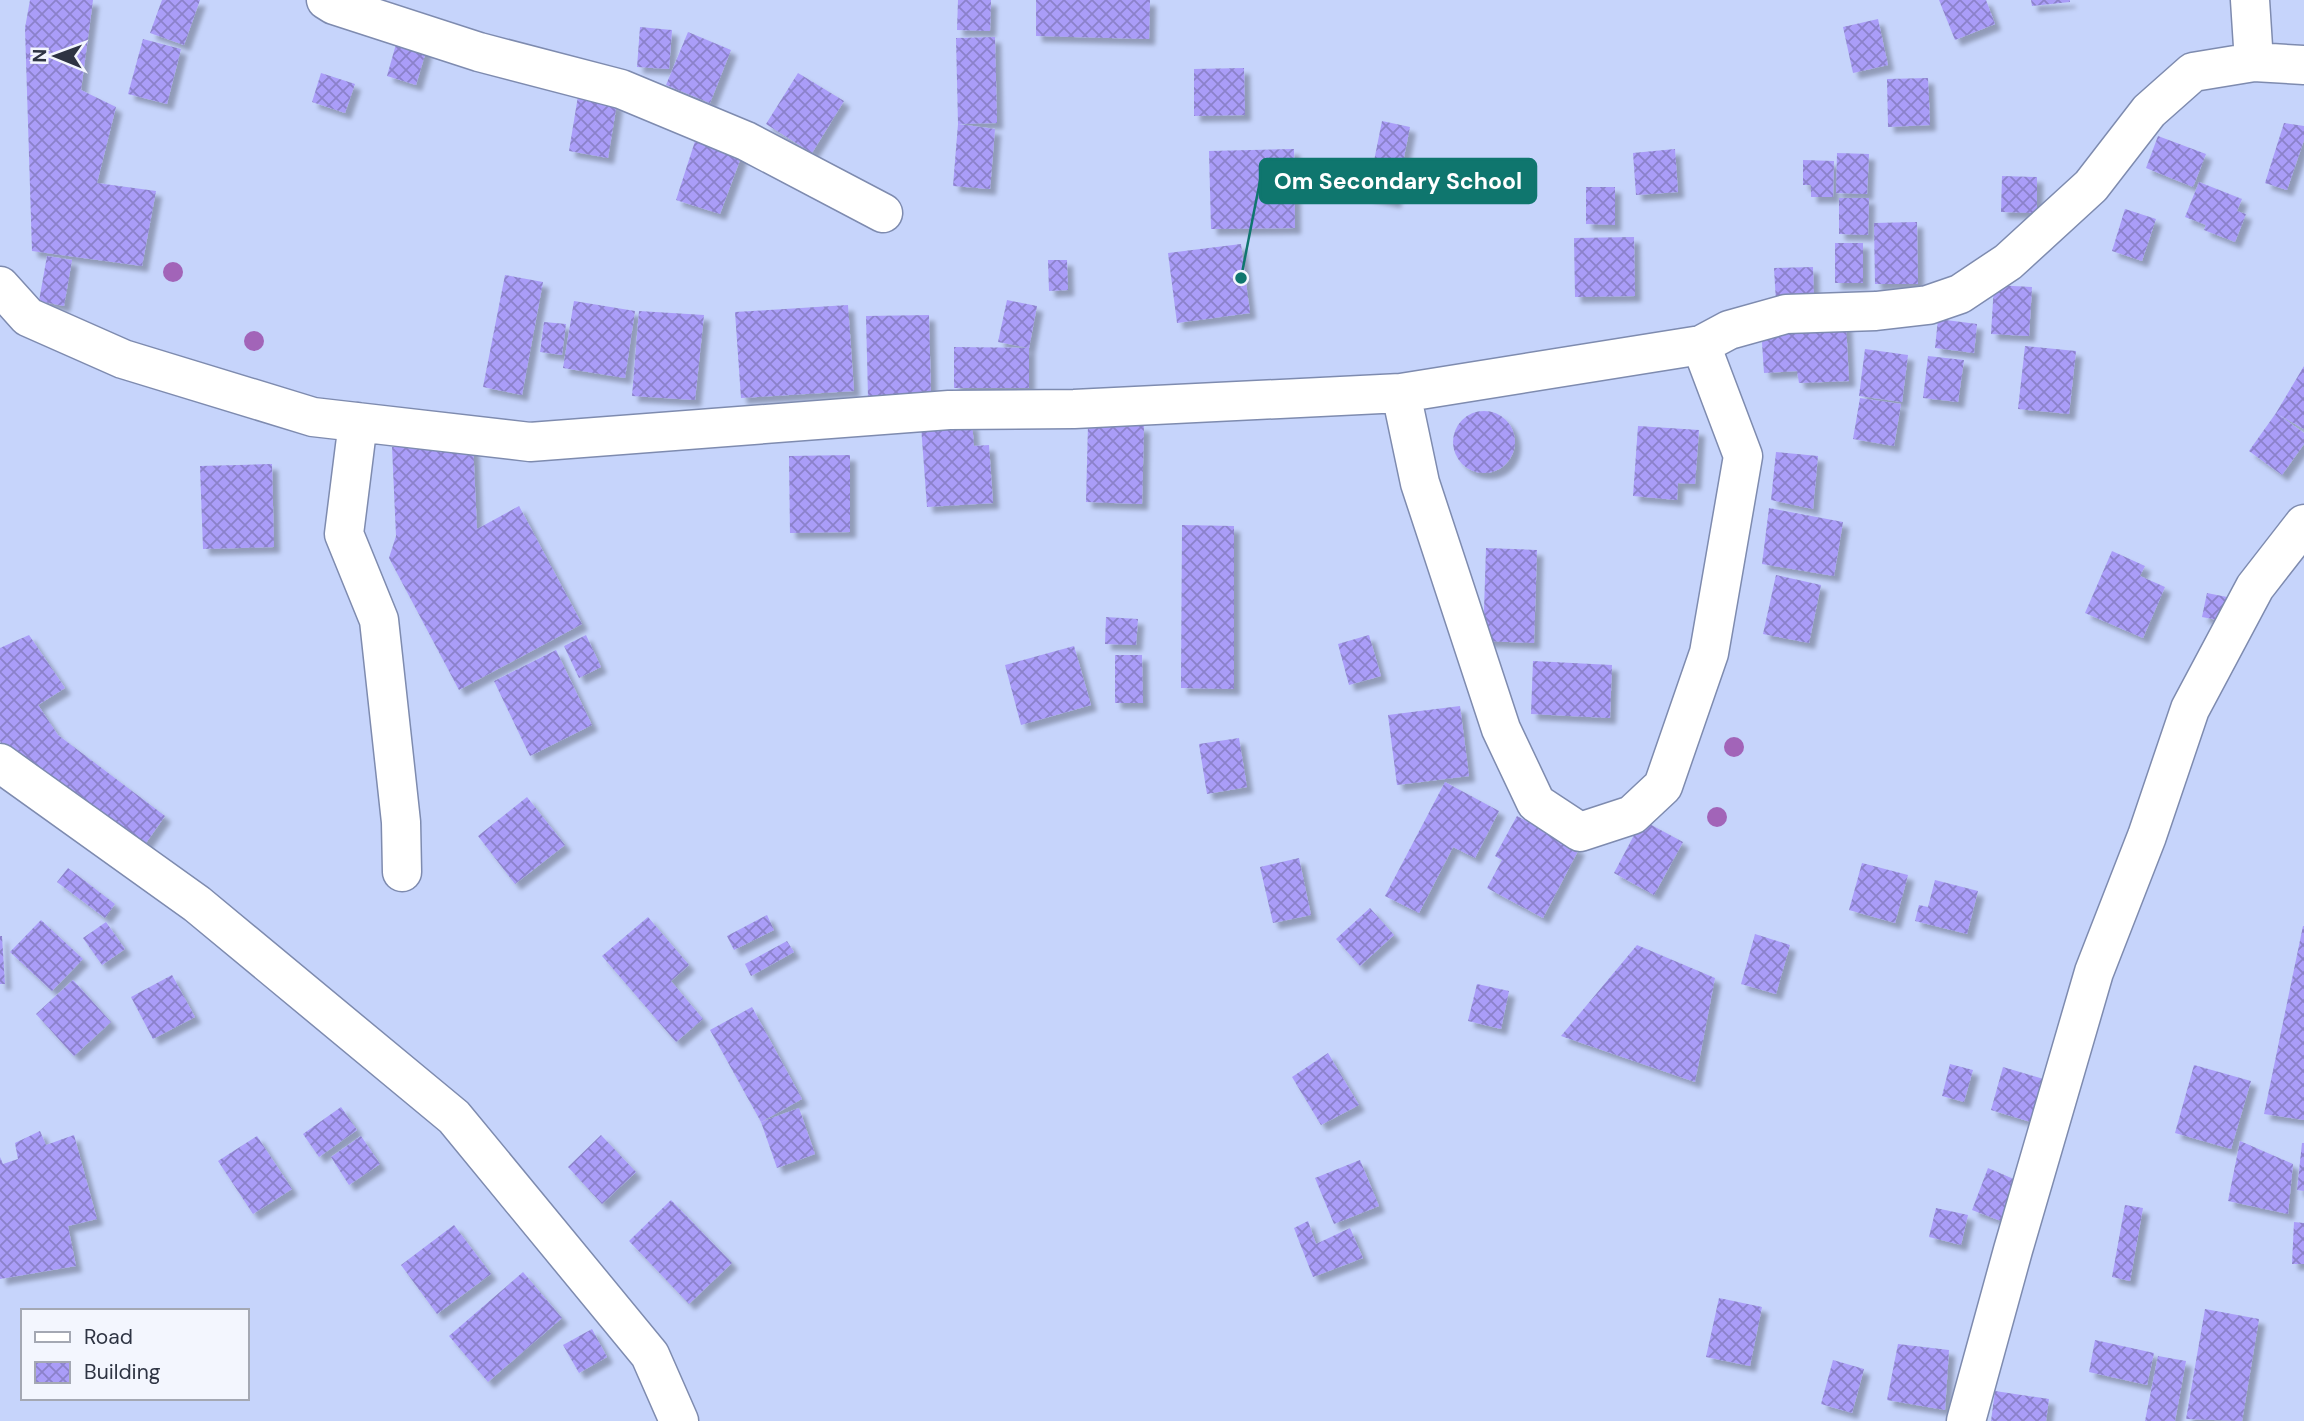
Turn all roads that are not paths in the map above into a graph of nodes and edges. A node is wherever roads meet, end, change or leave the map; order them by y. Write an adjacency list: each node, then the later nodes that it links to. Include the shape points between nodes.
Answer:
1 (326, 0): 5 (street, via 479,51 621,89 746,141)
2 (2250, 0): 3 (street)
3 (2254, 62): 4 (street); 7 (street, via 2193,72 2149,111 2091,186 2007,262 1960,294 1928,306 1786,314 1728,330)
4 (2304, 65)
5 (883, 213)
6 (0, 286): 9 (street, via 28,317 123,359 313,417)
7 (1701, 345): 8 (street); 8 (street, via 1743,456 1709,653 1663,786 1632,815 1580,832 1536,803 1501,729 1420,482)
8 (1401, 393): 9 (street, via 949,410 530,442)
9 (358, 422): 12 (street, via 344,534 379,620 401,822)
10 (2304, 524): 14 (street, via 2255,587 2190,709 2094,972)
11 (0, 763): 13 (street, via 197,904 454,1117 650,1355)
12 (402, 872)
13 (679, 1421)
14 (1966, 1421)

